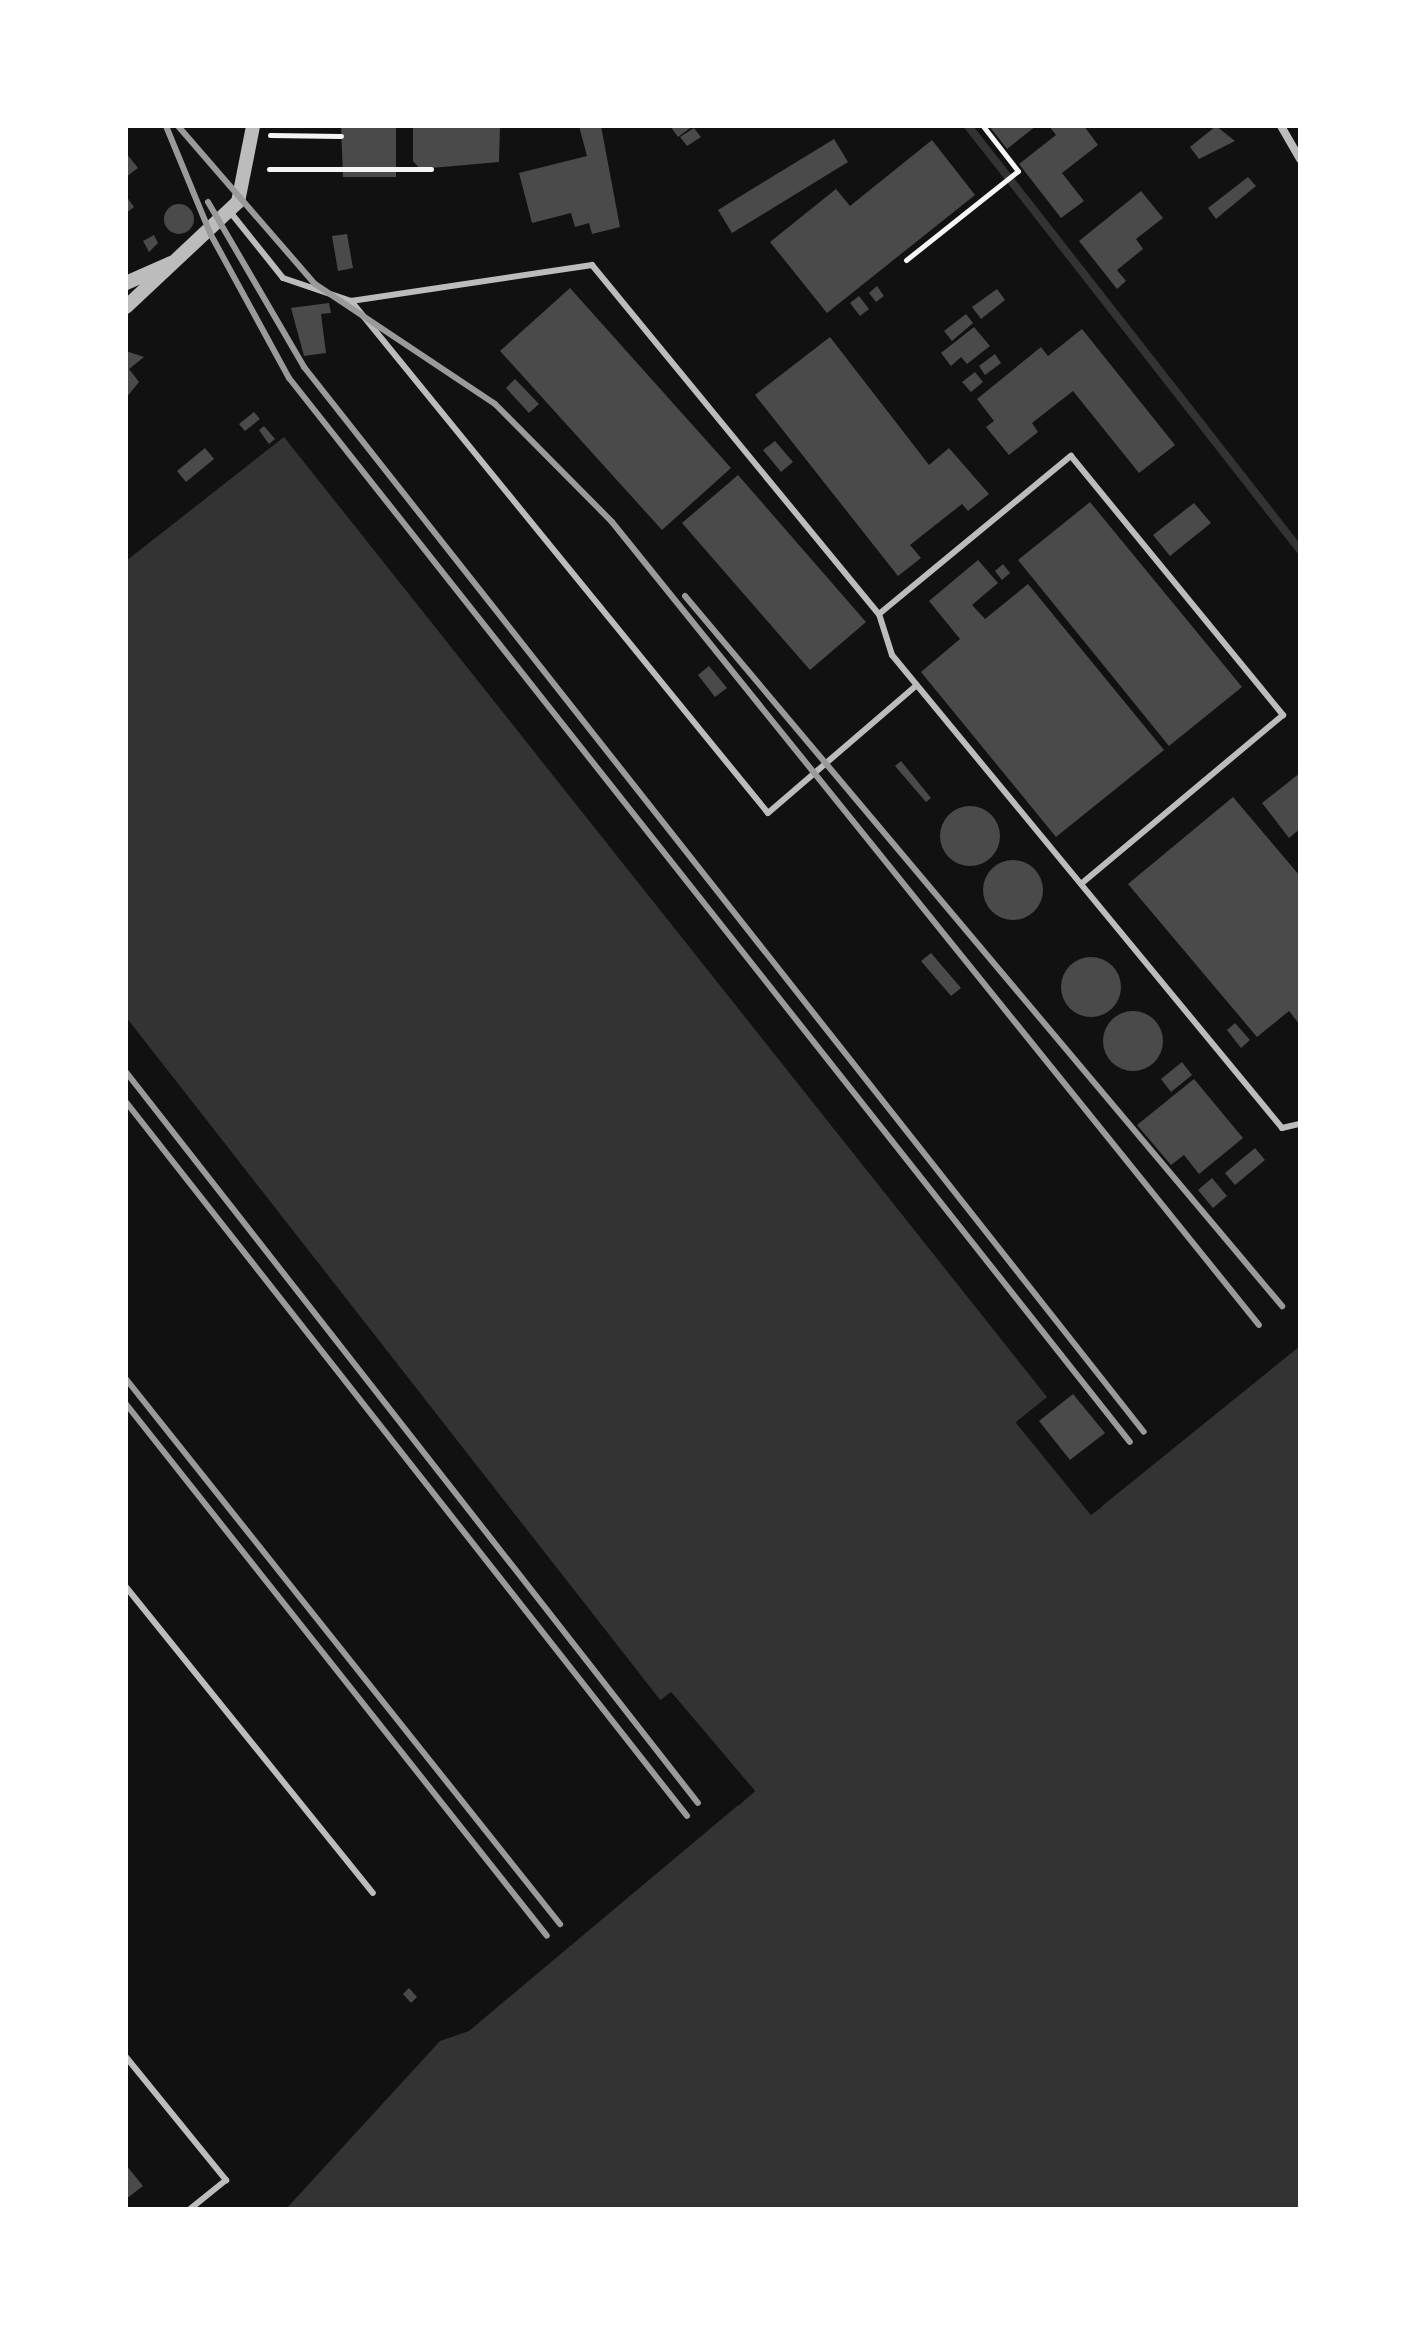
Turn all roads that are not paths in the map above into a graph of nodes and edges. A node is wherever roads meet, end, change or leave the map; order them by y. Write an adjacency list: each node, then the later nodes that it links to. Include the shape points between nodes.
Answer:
1 (253, 126): 4 (street, via 248,182)
2 (1281, 126): 3 (street)
3 (1300, 159)
4 (231, 213): 5 (street); 7 (lane, via 283,278)
5 (186, 256): 6 (street); 8 (street)
6 (126, 283)
7 (351, 301): 9 (lane, via 592,265); 10 (lane, via 768,813)
8 (126, 307)
9 (879, 614): 10 (lane, via 892,655); 11 (lane, via 1071,456 1283,715)
10 (917, 685): 11 (lane)
11 (1081, 884): 12 (lane, via 1282,1128)
12 (1300, 1124)
13 (126, 1587): 14 (lane)
14 (373, 1893)
15 (126, 2057): 16 (lane, via 226,2180)
16 (190, 2209)

